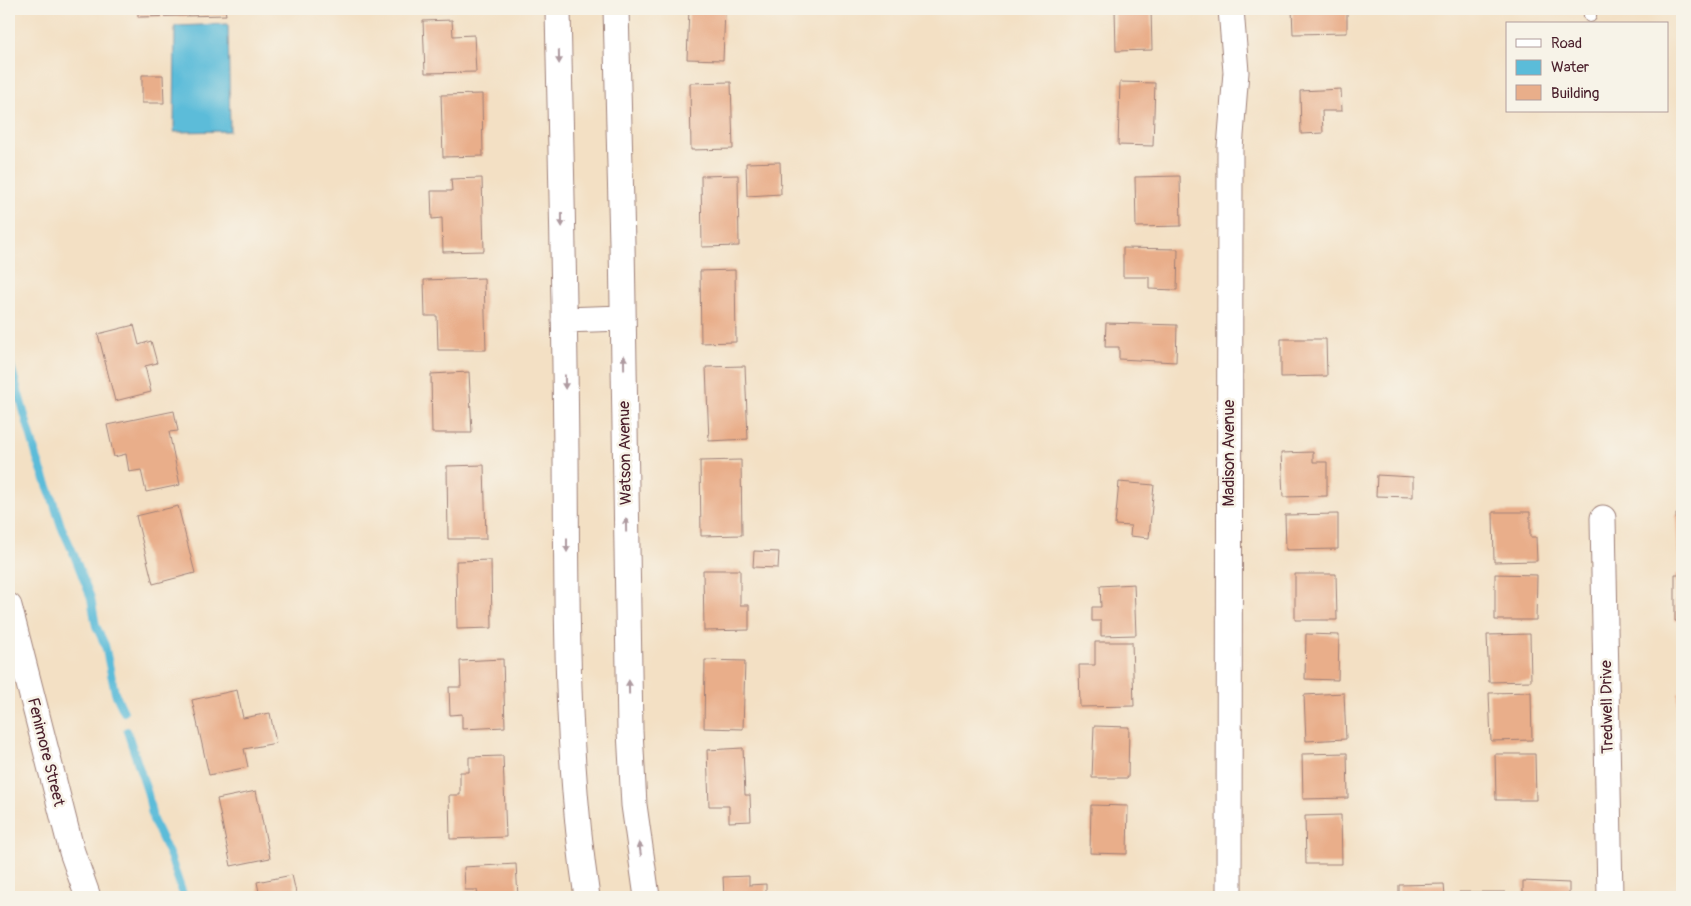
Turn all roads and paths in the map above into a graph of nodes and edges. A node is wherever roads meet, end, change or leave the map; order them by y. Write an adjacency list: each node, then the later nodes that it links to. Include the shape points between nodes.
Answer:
1 (558, 9): 5 (street, one-way to 5)
2 (616, 9): 4 (street, Watson Avenue)
3 (1231, 9): 11 (street, Madison Avenue, via 1236,72 1230,148)
4 (623, 318): 5 (street); 10 (street, Watson Avenue, one-way to 4, via 634,806 630,731)
5 (564, 320): 9 (street, one-way to 9, via 568,658 574,775)
6 (1603, 518): 12 (street, Tredwell Drive)
7 (9, 606): 8 (street, Fenimore Street, via 72,852)
8 (88, 897)
9 (587, 897)
10 (647, 897)
11 (1228, 897)
12 (1610, 897)

